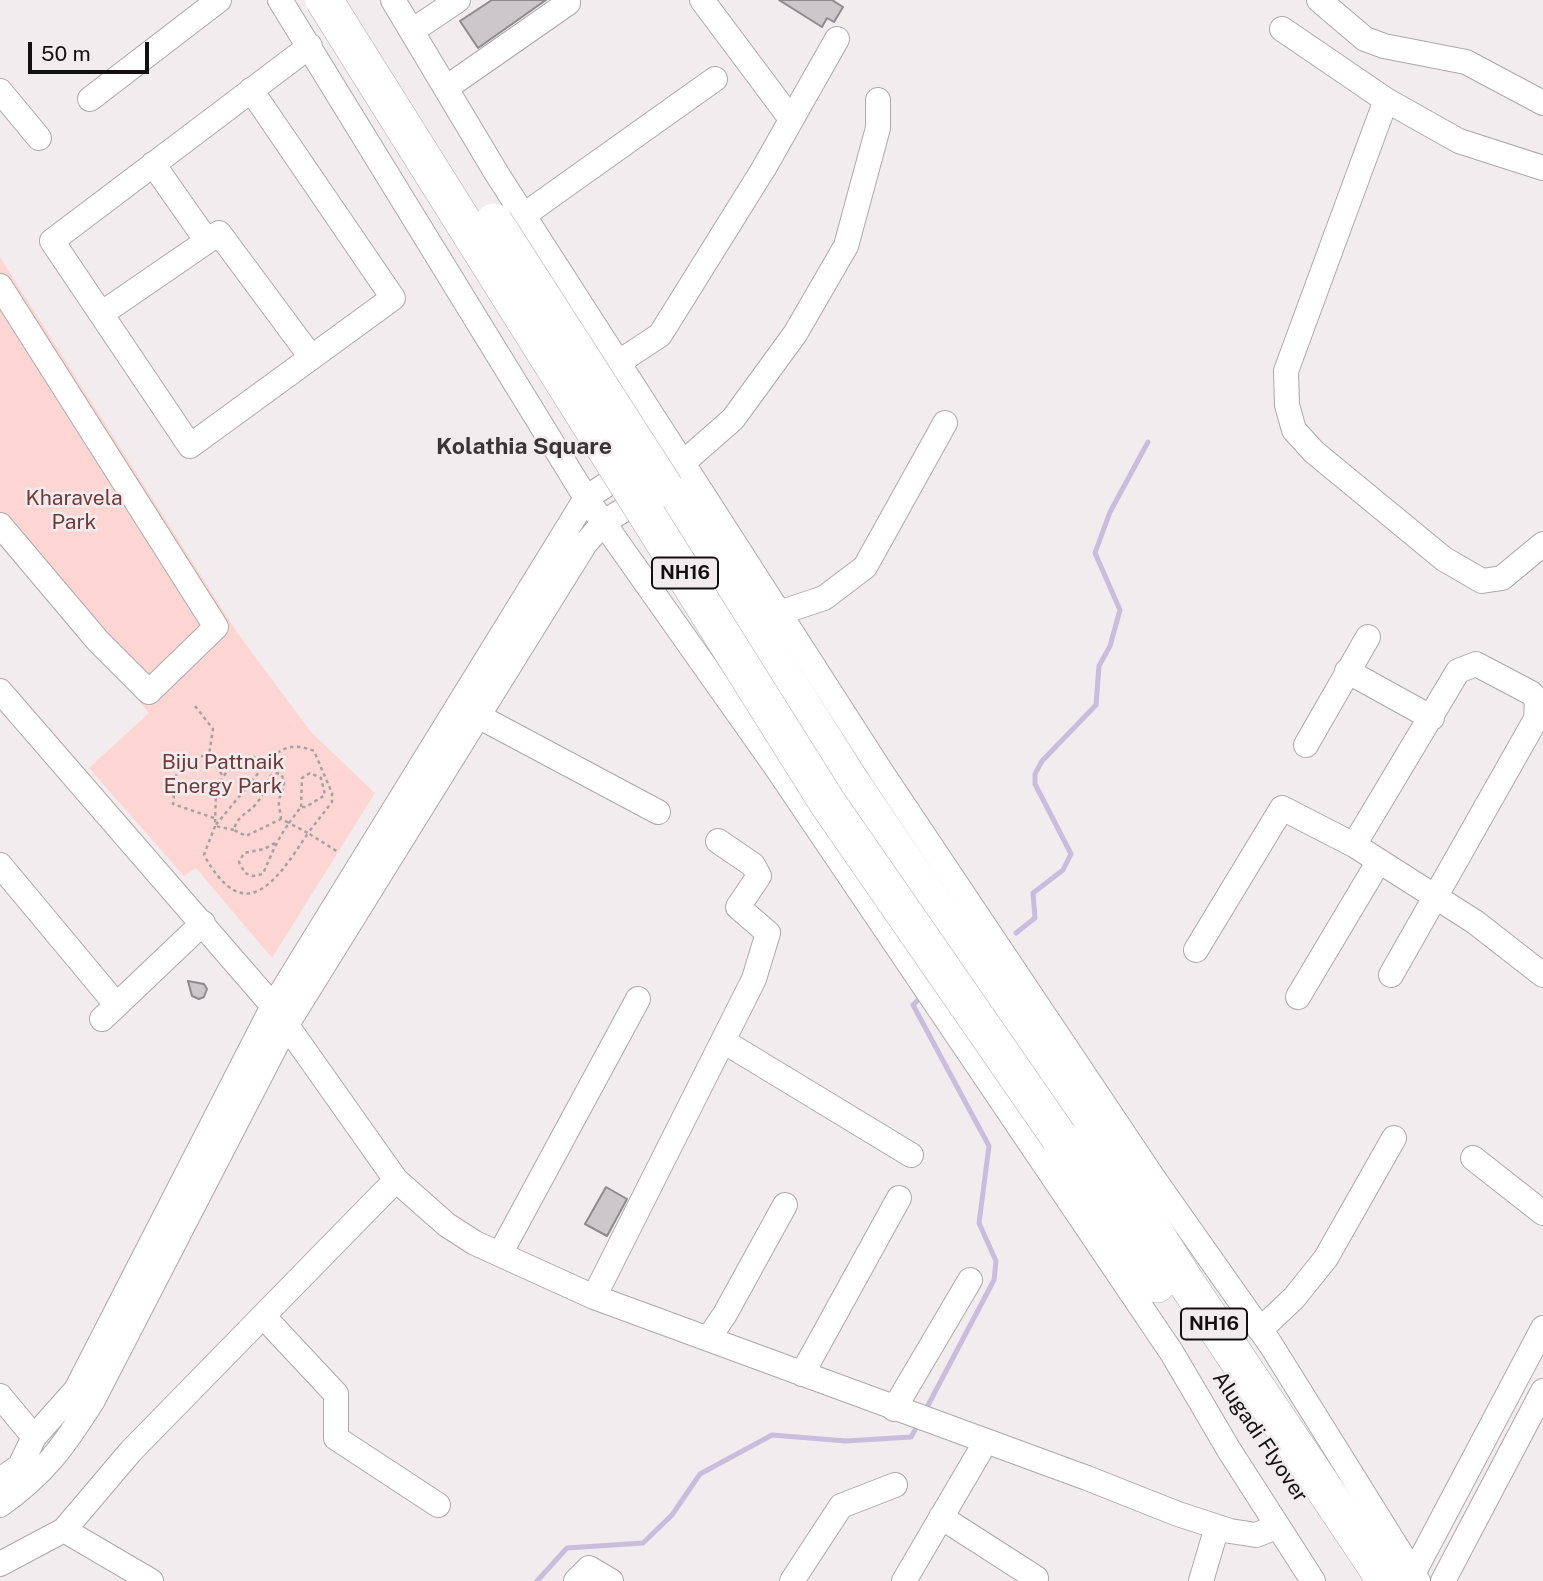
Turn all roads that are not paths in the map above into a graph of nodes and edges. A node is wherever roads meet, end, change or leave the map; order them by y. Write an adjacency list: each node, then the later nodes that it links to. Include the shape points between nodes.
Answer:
1 (219, 0): 18 (street)
2 (280, 0): 13 (street)
3 (324, 0): 59 (highway, NH16, bridge, via 827,802)
4 (352, 0): 59 (highway, NH16, bridge)
5 (393, 0): 11 (street)
6 (458, 0): 11 (street)
7 (566, 0): 15 (street, via 568,3)
8 (702, 0): 22 (street)
9 (1319, 0): 21 (street, via 1365,39 1384,47 1465,62)
10 (1282, 29): 20 (street)
11 (412, 31): 15 (street)
12 (837, 39): 22 (street)
13 (310, 46): 16 (street); 34 (street)
14 (715, 79): 26 (street)
15 (446, 88): 26 (street)
16 (251, 90): 24 (street); 30 (street, via 393,298)
17 (0, 91): 23 (street)
18 (89, 99)
19 (878, 100): 33 (street, via 878,128 846,246 794,334 733,419)
20 (1386, 100): 25 (street, via 1459,141); 37 (street, via 1286,371 1287,405 1294,429 1314,452 1444,559 1482,581 1502,578)
21 (1543, 103)
22 (791, 119): 31 (street, via 660,335)
23 (39, 138)
24 (153, 164): 27 (street); 29 (street, via 52,241)
25 (1543, 168)
26 (524, 215): 31 (street)
27 (207, 241): 29 (street); 30 (street, via 219,233)
28 (0, 286): 36 (street, via 216,627 149,692 98,641)
29 (101, 314): 30 (street, via 190,446)
30 (312, 357)
31 (619, 362): 33 (street)
32 (945, 423): 38 (street, via 865,567 824,598)
33 (682, 459): 34 (street); 35 (street); 38 (street)
34 (586, 498): 35 (street); 57 (street)
35 (604, 521): 42 (street); 65 (street, via 927,992)
36 (0, 525)
37 (1543, 544)
38 (779, 612): 64 (street)
39 (1368, 637): 40 (street)
40 (1347, 671): 43 (street); 44 (street)
41 (0, 691): 51 (street)
42 (478, 716): 45 (street); 57 (street)
43 (1432, 718): 47 (street); 50 (street, via 1458,671 1468,665 1485,668 1531,694 1538,709)
44 (1306, 745)
45 (658, 812)
46 (718, 841): 58 (street, via 752,865 759,876 738,907 768,933 754,979)
47 (1354, 845): 48 (street); 52 (street, via 1282,808)
48 (1379, 861): 50 (street); 55 (street)
49 (0, 864): 51 (street, via 108,1011)
50 (1438, 898): 53 (street); 54 (street)
51 (203, 923): 57 (street)
52 (1196, 950)
53 (1391, 975)
54 (1543, 975)
55 (1298, 997)
56 (638, 999): 69 (street)
57 (279, 1016): 63 (street); 80 (street, via 76,1390); 85 (street, via 93,1400 43,1471)
58 (723, 1041): 61 (street); 71 (street)
59 (1071, 1131): 64 (highway, NH16); 65 (highway, NH16)
60 (1394, 1138): 74 (street, via 1326,1258)
61 (911, 1155)
62 (1473, 1158): 68 (street)
63 (396, 1180): 69 (street, via 447,1225); 72 (street)
64 (1143, 1187): 74 (street); 93 (highway, Alugadi Flyover / NH16, via 1300,1452)
65 (1082, 1196): 90 (street); 102 (highway, Alugadi Flyover / NH16, via 1191,1334)
66 (899, 1198): 76 (street)
67 (785, 1205): 75 (street)
68 (1543, 1213)
69 (500, 1254): 71 (street)
70 (970, 1280): 79 (street)
71 (594, 1297): 75 (street)
72 (263, 1316): 86 (street, via 336,1394 336,1438); 91 (street, via 131,1451)
73 (1543, 1328): 93 (street)
74 (1260, 1330): 93 (street)
75 (708, 1339): 76 (street)
76 (802, 1374): 79 (street)
77 (1543, 1391): 103 (street)
78 (0, 1396): 80 (street)
79 (899, 1410): 81 (street)
80 (34, 1437): 83 (street, via 20,1466)
81 (986, 1441): 88 (street); 89 (street)
82 (869, 1478): 87 (street)
83 (0, 1480)
84 (894, 1485): 87 (street)
85 (0, 1505)
86 (438, 1505)
87 (841, 1506): 97 (street)
88 (941, 1517): 98 (street); 99 (street, via 1035,1578)
89 (1217, 1527): 90 (street, via 1256,1535); 100 (street)
90 (1276, 1527): 101 (street)
91 (64, 1530): 92 (street); 94 (street)
92 (7, 1569)
93 (1406, 1579)
94 (151, 1581)
95 (576, 1581): 96 (street, via 589,1568)
96 (611, 1581)
97 (792, 1581)
98 (904, 1581)
99 (1033, 1581)
100 (1201, 1581)
101 (1313, 1581)
102 (1358, 1581)
103 (1443, 1581)

